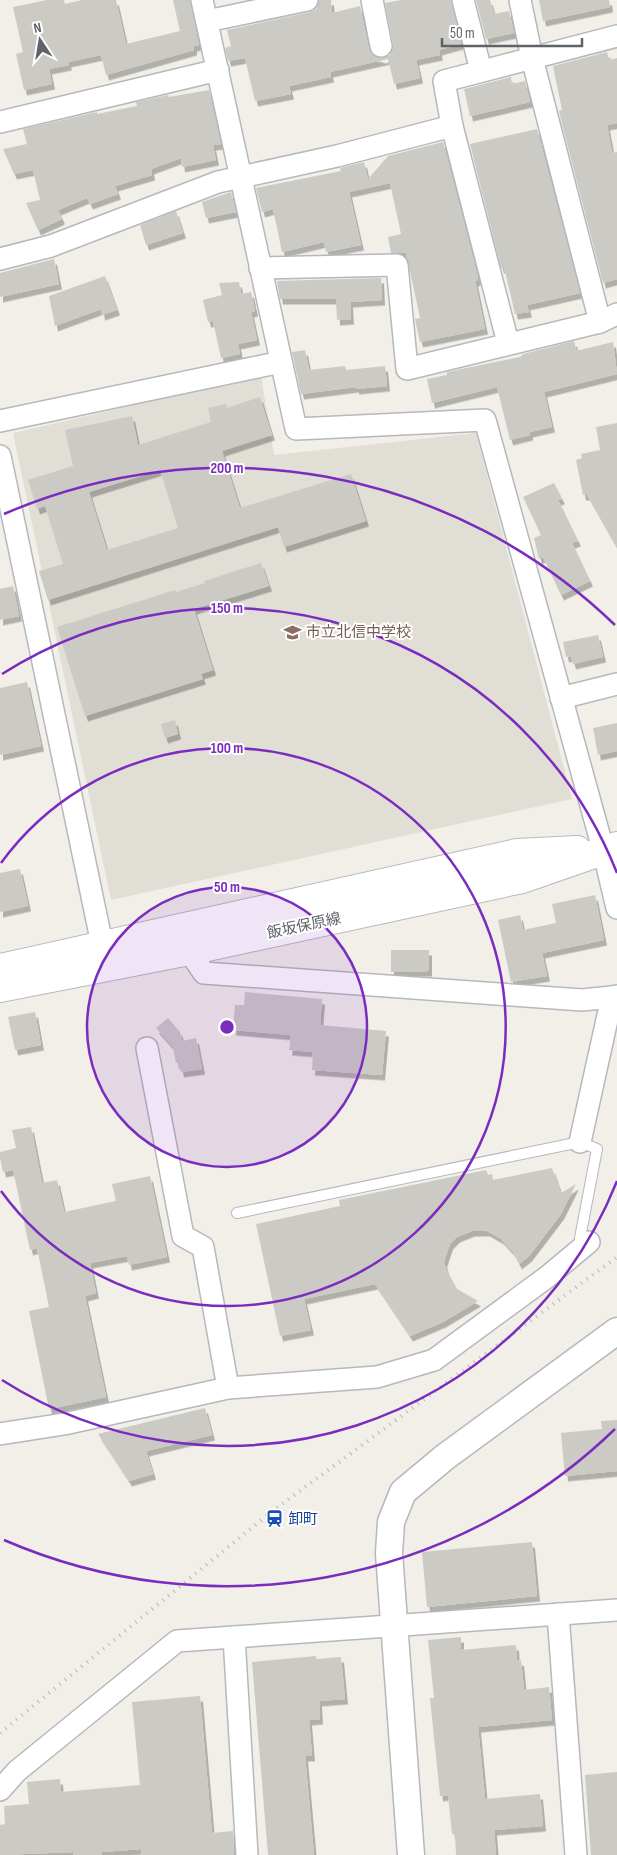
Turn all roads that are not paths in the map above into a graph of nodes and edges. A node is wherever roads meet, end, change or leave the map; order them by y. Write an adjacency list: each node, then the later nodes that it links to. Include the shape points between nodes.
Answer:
1 (202, 0): 6 (street)
2 (307, 0): 6 (street)
3 (372, 0): 8 (street)
4 (463, 0): 11 (street)
5 (520, 0): 9 (street)
6 (207, 21): 10 (street)
7 (617, 36): 9 (street)
8 (381, 46)
9 (532, 58): 11 (street); 17 (street)
10 (218, 70): 12 (street); 14 (street)
11 (481, 71): 13 (street, via 444,80)
12 (0, 122)
13 (452, 126): 14 (street); 18 (street)
14 (240, 177): 15 (street, via 218,182 51,246); 16 (street)
15 (0, 259)
16 (260, 268): 18 (street, via 398,265 407,369); 19 (street)
17 (608, 318): 18 (street)
18 (508, 343)
19 (282, 362): 20 (street); 23 (street, via 296,429 485,420)
20 (0, 420)
21 (0, 456): 26 (street)
22 (617, 684): 23 (street)
23 (561, 698): 24 (street)
24 (610, 848): 25 (street); 26 (main road, 飯坂保原線, via 517,853); 27 (main road, 飯坂保原線, via 522,879)
25 (617, 908)
26 (102, 944): 28 (main road, 飯坂保原線)
27 (189, 951): 29 (main road, 飯坂保原線); 30 (street, via 204,973 582,1000)
28 (0, 968)
29 (0, 988)
30 (615, 997): 32 (street)
31 (147, 1048): 36 (street, via 183,1236 203,1247)
32 (580, 1142): 33 (lane); 34 (lane, via 597,1149 580,1238)
33 (237, 1213)
34 (586, 1245): 36 (street, via 434,1360 377,1377)
35 (617, 1331): 40 (street, via 452,1451 403,1492 391,1522 389,1553)
36 (228, 1388): 37 (street)
37 (0, 1434)
38 (617, 1610): 39 (street)
39 (558, 1614): 40 (street); 45 (street)
40 (395, 1626): 41 (street); 44 (street)
41 (234, 1637): 42 (street, via 176,1641 17,1771); 43 (street)
42 (0, 1790)
43 (247, 1855)
44 (410, 1855)
45 (576, 1855)

